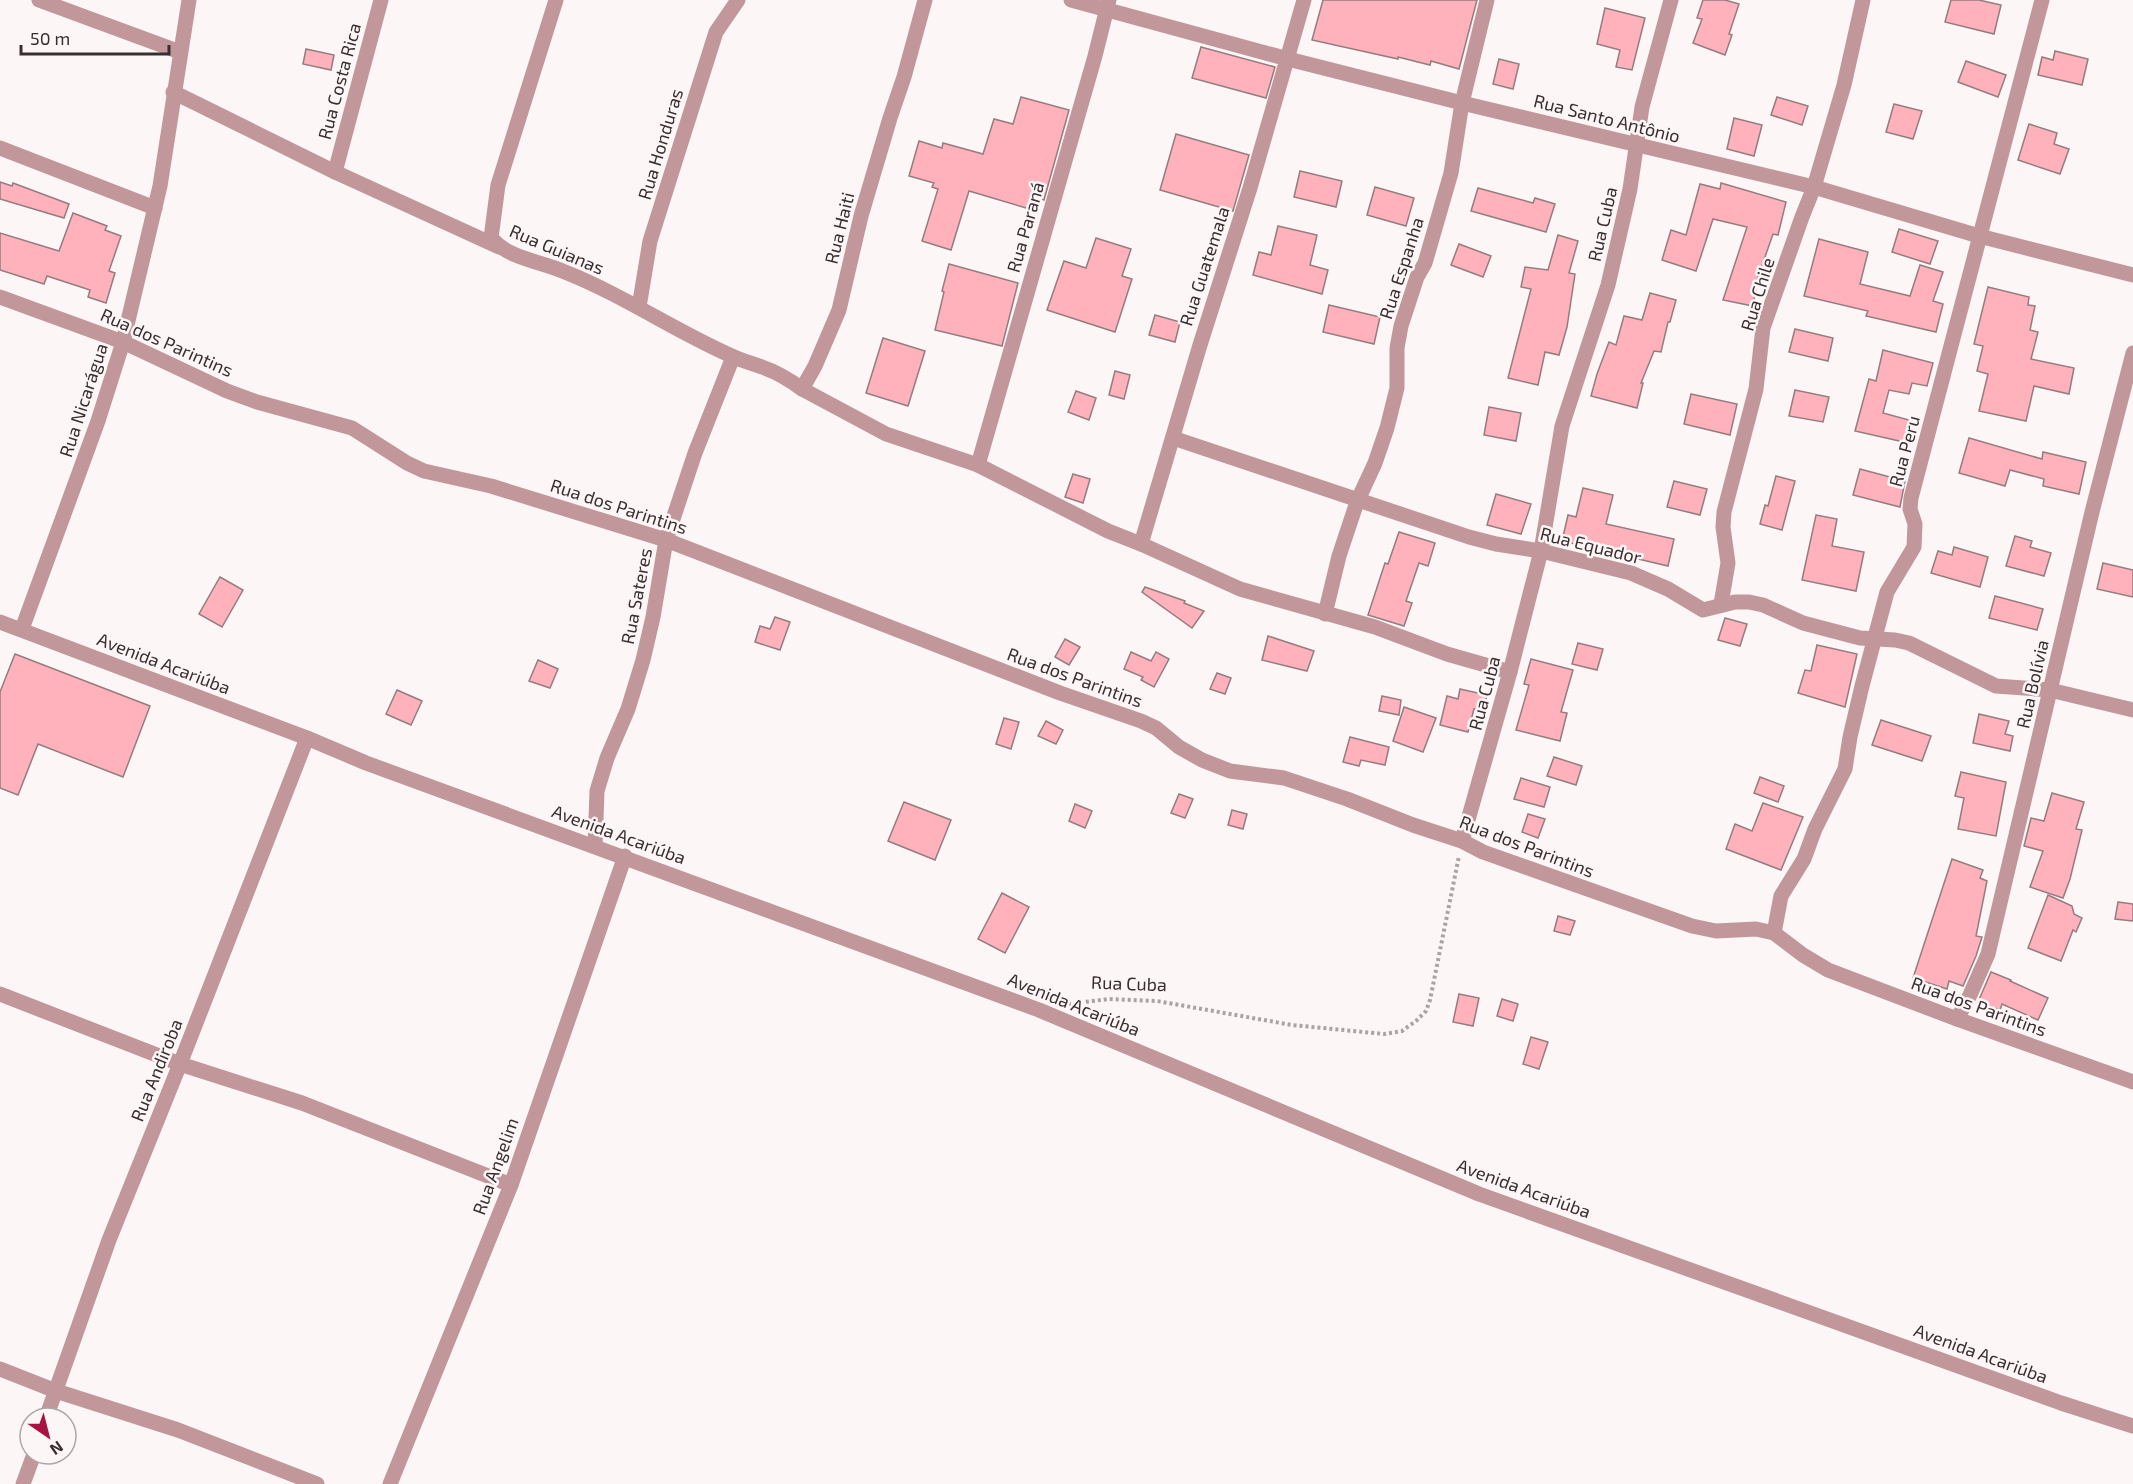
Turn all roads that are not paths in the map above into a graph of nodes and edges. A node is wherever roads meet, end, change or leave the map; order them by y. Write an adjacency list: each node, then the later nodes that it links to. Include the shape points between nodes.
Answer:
1 (39, 0): 14 (street)
2 (189, 0): 14 (street, Rua Nicarágua)
3 (381, 0): 20 (street, Rua Costa Rica)
4 (556, 0): 24 (street, Rua Guianas, via 498,185 491,238)
5 (738, 0): 27 (street, Rua Honduras, via 716,32 651,241)
6 (925, 0): 31 (street, Rua Haiti, via 861,216 839,310)
7 (1071, 0): 13 (street, Rua Santo Antônio)
8 (1304, 0): 15 (street, Rua Guatemala)
9 (1487, 0): 17 (street, Rua Espanha)
10 (1671, 0): 18 (street, Rua Cuba, via 1642,106)
11 (1863, 0): 21 (street, Rua Chile, via 1844,85)
12 (2042, 0): 23 (street, Rua Peru)
13 (1108, 5): 15 (street, Rua Santo Antônio); 33 (street, Rua Paraná)
14 (180, 52): 16 (street, Rua Nicarágua)
15 (1288, 59): 17 (street, Rua Santo Antônio); 32 (street, Rua Guatemala)
16 (173, 92): 20 (street); 22 (street, Rua Nicarágua)
17 (1462, 103): 18 (street, Rua Santo Antônio); 34 (street, Rua Espanha, via 1451,173 1425,263 1401,326 1397,388 1388,428)
18 (1636, 146): 21 (street, Rua Santo Antônio); 37 (street, Rua Cuba, via 1608,285 1562,426)
19 (0, 148): 22 (street)
20 (335, 172): 24 (street)
21 (1814, 187): 23 (street, Rua Santo Antônio); 38 (street, Rua Chile, via 1764,328 1756,389 1724,512 1728,564)
22 (154, 208): 28 (street, Rua Nicarágua)
23 (1979, 236): 25 (street, Rua Santo Antônio); 42 (street, Rua Peru, via 1911,498 1914,547 1887,592)
24 (499, 248): 27 (street, Rua Guianas, via 564,271)
25 (2133, 275)
26 (0, 297): 28 (street, Rua dos Parintins)
27 (639, 307): 30 (street, Rua Guianas)
28 (123, 342): 35 (street, Rua dos Parintins, via 227,391 351,428 424,471 491,486); 41 (street, Rua Nicarágua)
29 (2133, 352): 44 (street, Rua Bolívia)
30 (733, 357): 31 (street, via 763,367); 35 (street, Rua Sateres)
31 (802, 388): 33 (street, via 886,434)
32 (1173, 438): 34 (street, Rua Equador); 36 (street, Rua Guatemala)
33 (978, 465): 36 (street)
34 (1357, 502): 37 (street, Rua Equador, via 1478,540); 39 (street, Rua Espanha)
35 (666, 540): 47 (street, Rua dos Parintins, via 1141,721 1194,756 1230,771 1284,778); 48 (street, Rua Sateres, via 643,660 597,791)
36 (1141, 544): 39 (street, via 1240,588)
37 (1541, 551): 38 (street, Rua Equador, via 1631,573 1703,610); 43 (street, Rua Cuba)
38 (1721, 604): 42 (street, Rua Equador, via 1763,605 1803,623)
39 (1325, 614): 43 (street)
40 (0, 622): 41 (street, Avenida Acariúba)
41 (22, 629): 46 (street, Avenida Acariúba)
42 (1875, 639): 44 (street, Rua Equador, via 1920,647 1996,686); 50 (street, Rua Peru, via 1845,769 1804,859 1781,897)
43 (1510, 672): 47 (street, Rua Cuba)
44 (2050, 690): 45 (street, Rua Equador); 52 (street, Rua Bolívia, via 1988,954)
45 (2133, 710)
46 (307, 738): 48 (street, Avenida Acariúba); 53 (street, Rua Andiroba)
47 (1462, 841): 50 (street, Rua dos Parintins, via 1483,852 1692,926)
48 (595, 846): 49 (street, Avenida Acariúba)
49 (625, 856): 55 (street, Rua Angelim); 59 (street, Avenida Acariúba, via 1039,1010 1479,1194)
50 (1774, 933): 52 (street, Rua dos Parintins, via 1828,970)
51 (0, 994): 53 (street)
52 (1957, 1019): 54 (street, Rua dos Parintins)
53 (180, 1064): 55 (street, via 302,1103); 57 (street, Rua Andiroba, via 110,1240)
54 (2133, 1082)
55 (511, 1185): 63 (street, Rua Angelim)
56 (0, 1370): 57 (street)
57 (56, 1391): 58 (street, Rua Andiroba); 62 (street, via 178,1430)
58 (50, 1406)
59 (2133, 1426)
60 (30, 1466): 61 (street)
61 (23, 1484)
62 (317, 1484)
63 (390, 1484)

